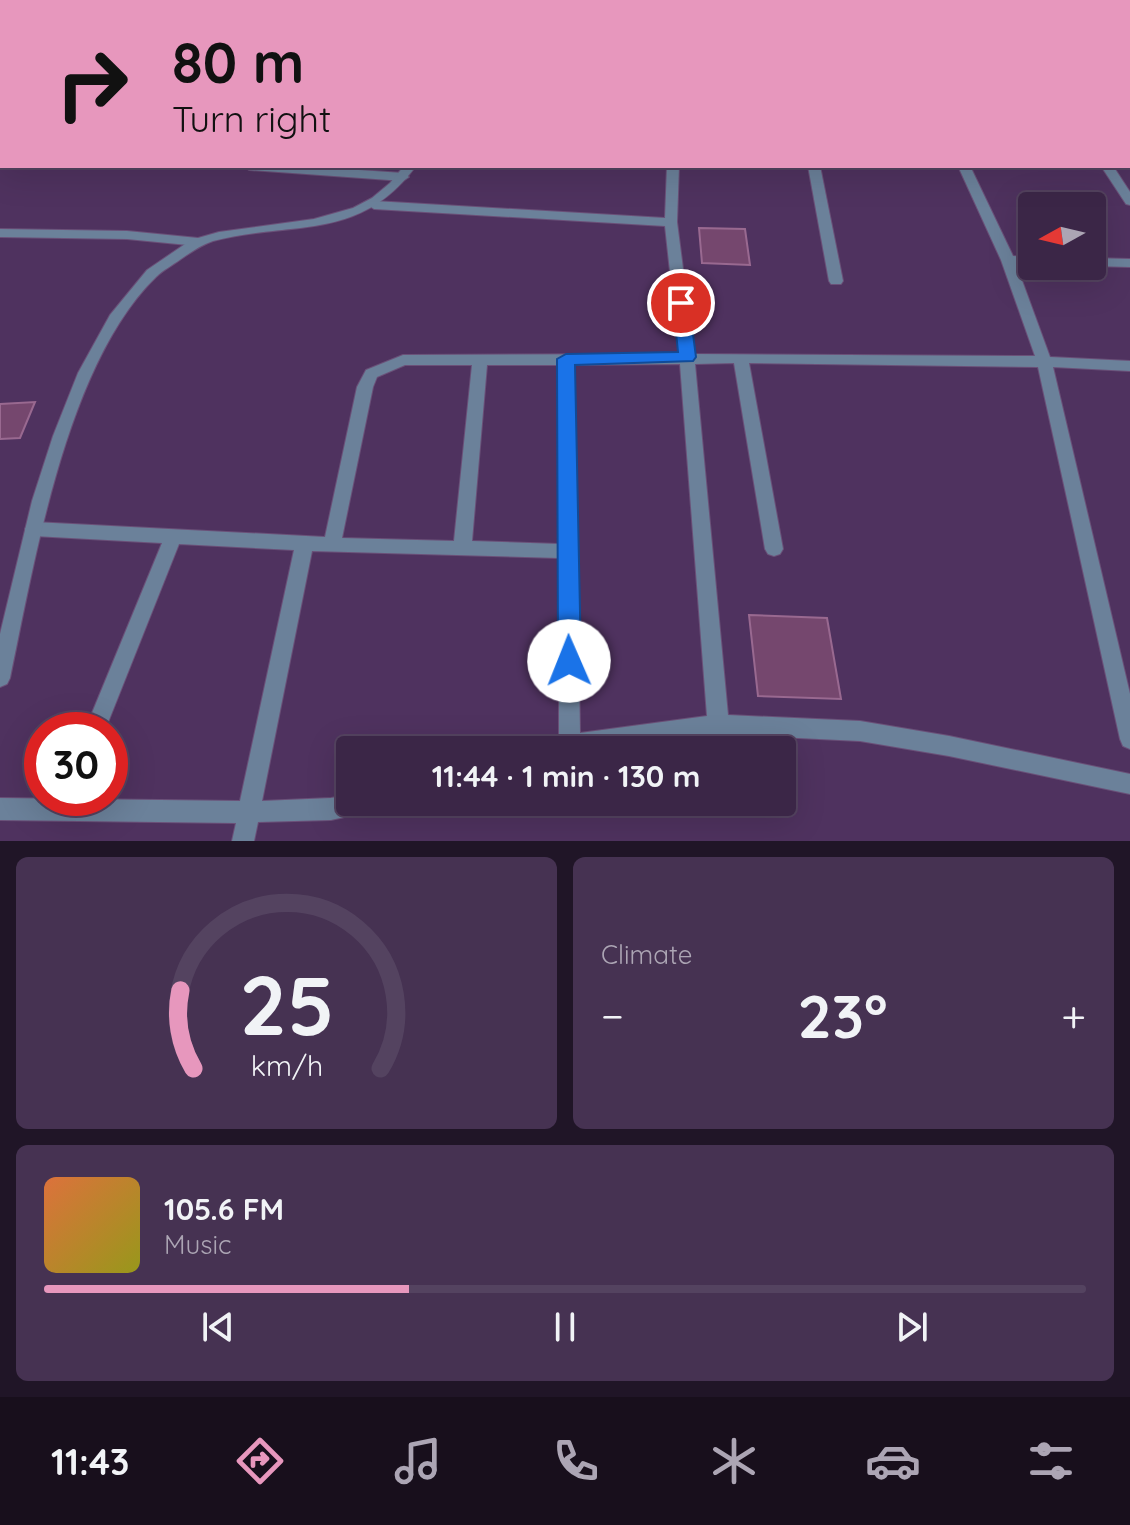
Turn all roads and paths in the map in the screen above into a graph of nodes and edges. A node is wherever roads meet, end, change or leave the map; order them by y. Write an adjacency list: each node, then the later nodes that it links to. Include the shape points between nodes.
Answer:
1 (301, 168): 6 (street)
2 (673, 168): 9 (street)
3 (814, 168): 16 (street)
4 (965, 168): 12 (street)
5 (1108, 168): 7 (street)
6 (406, 172): 8 (street)
7 (1130, 201)
8 (374, 205): 9 (street); 11 (street, via 347,215)
9 (671, 222): 17 (street)
10 (0, 233): 11 (street)
11 (198, 242): 23 (street, via 146,279 112,325 65,424)
12 (1008, 260): 13 (street); 20 (street)
13 (1018, 260)
14 (1106, 262): 15 (street)
15 (1130, 263)
16 (836, 281)
17 (687, 357): 18 (street); 19 (street); 32 (street)
18 (741, 358): 20 (street); 28 (street)
19 (566, 359): 21 (street); 29 (street)
20 (1044, 360): 22 (street); 35 (street)
21 (480, 361): 26 (street, via 403,360 371,374); 27 (street)
22 (1130, 366)
23 (34, 529): 24 (street); 30 (street)
24 (173, 537): 25 (street); 31 (street)
25 (304, 544): 26 (street); 41 (street)
26 (332, 545): 27 (street)
27 (462, 548): 29 (street)
28 (774, 549)
29 (568, 551): 33 (street)
30 (0, 678)
31 (102, 712)
32 (718, 724): 34 (street); 36 (street, via 860,731)
33 (570, 736)
34 (629, 736)
35 (1130, 739)
36 (1130, 784)
37 (24, 807): 40 (street)
38 (128, 807): 41 (street)
39 (336, 808): 41 (street)
40 (0, 809)
41 (247, 812): 42 (street)
42 (243, 841)

